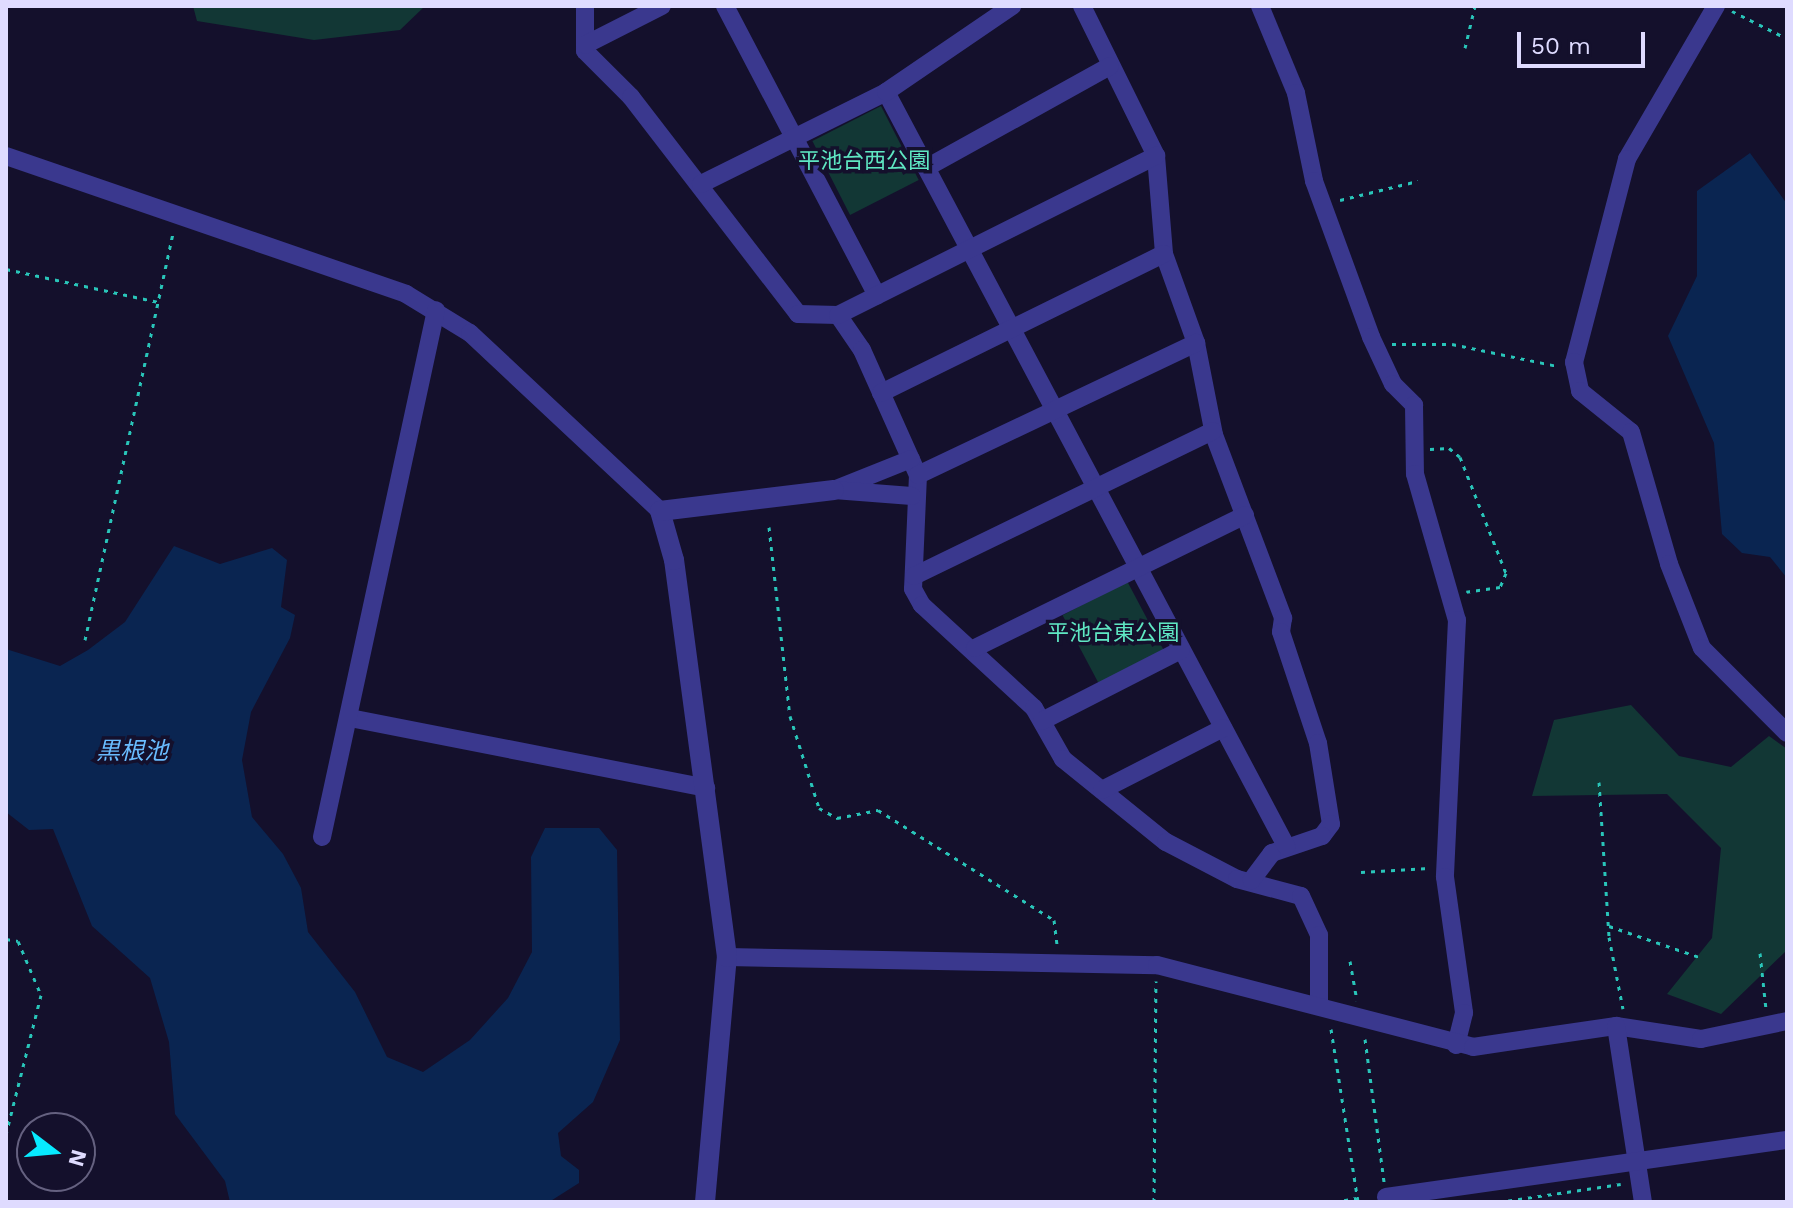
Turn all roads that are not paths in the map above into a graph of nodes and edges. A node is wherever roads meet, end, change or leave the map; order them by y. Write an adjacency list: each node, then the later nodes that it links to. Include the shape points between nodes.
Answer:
1 (585, 6): 8 (street)
2 (662, 6): 8 (street)
3 (725, 6): 11 (street)
4 (1012, 6): 10 (street)
5 (1082, 6): 9 (street)
6 (1260, 6): 49 (street, via 1296,93 1323,205 1377,349 1393,384 1414,405 1415,450 1457,620 1446,869 1464,1013)
7 (1717, 6): 39 (street, via 1627,159 1584,303 1575,367 1580,391 1631,432 1669,564 1702,648)
8 (585, 45): 15 (street)
9 (1110, 66): 13 (street); 14 (street)
10 (886, 92): 11 (street); 14 (street)
11 (795, 136): 15 (street); 18 (street)
12 (6, 156): 19 (street, via 381,284)
13 (1156, 156): 16 (street); 17 (street)
14 (926, 168): 16 (street)
15 (701, 184): 20 (street, via 798,314)
16 (970, 250): 18 (street); 21 (street)
17 (1164, 254): 21 (street); 22 (street)
18 (877, 296): 20 (street)
19 (436, 310): 30 (street, via 470,333); 36 (street)
20 (838, 315): 23 (street)
21 (1012, 329): 23 (street); 24 (street)
22 (1196, 343): 24 (street); 25 (street)
23 (881, 393): 26 (street)
24 (1055, 411): 26 (street); 27 (street)
25 (1213, 431): 27 (street); 31 (street)
26 (914, 467): 28 (street); 29 (street)
27 (1097, 488): 32 (street); 33 (street)
28 (834, 490): 29 (street); 30 (street)
29 (912, 496): 33 (street)
30 (660, 511): 40 (street)
31 (1245, 515): 32 (street); 43 (street, via 1283,618 1331,824 1322,836)
32 (1140, 568): 34 (street); 35 (street)
33 (914, 576): 34 (street, via 922,605)
34 (975, 648): 37 (street)
35 (1181, 650): 37 (street); 38 (street)
36 (350, 718): 40 (street); 42 (street)
37 (1042, 721): 41 (street, via 1063,759)
38 (1223, 728): 41 (street); 43 (street)
39 (1787, 733)
40 (706, 788): 45 (street)
41 (1102, 790): 44 (street, via 1166,842)
42 (322, 837)
43 (1286, 846): 44 (street)
44 (1252, 880): 46 (street, via 1305,902 1319,935)
45 (727, 957): 46 (street, via 1157,965); 53 (street)
46 (1325, 1008): 49 (street)
47 (1787, 1021): 48 (street, via 1687,1039)
48 (1620, 1026): 49 (street); 51 (street)
49 (1456, 1045)
50 (1787, 1140): 51 (street)
51 (1636, 1157): 52 (street); 54 (street)
52 (1386, 1197)
53 (705, 1202)
54 (1643, 1202)

